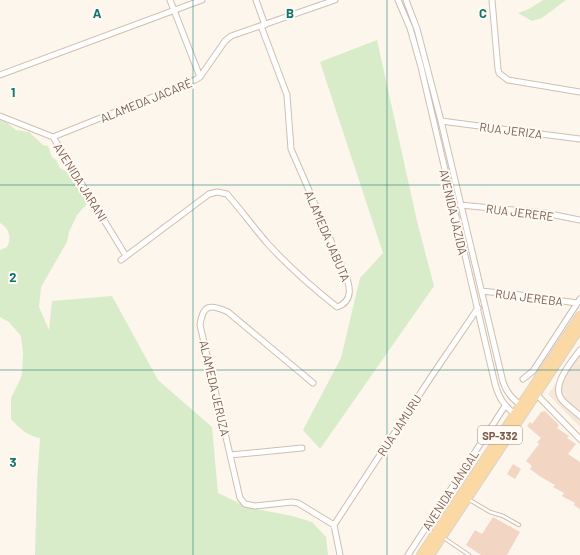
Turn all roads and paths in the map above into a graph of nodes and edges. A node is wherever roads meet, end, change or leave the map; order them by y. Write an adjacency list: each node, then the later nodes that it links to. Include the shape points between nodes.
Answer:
1 (170, 0): 8 (street)
2 (202, 0): 8 (street)
3 (256, 0): 9 (street)
4 (335, 0): 9 (street, ALAMEDA JACARÉ)
5 (398, 0): 15 (street, AVENIDA JAZIDA, via 414,40)
6 (406, 0): 14 (street, AVENIDA JAZIDA, via 417,29)
7 (492, 0): 12 (street, via 499,73 508,80 519,83)
8 (174, 10): 10 (street); 11 (street)
9 (263, 26): 11 (street, ALAMEDA JACARÉ, via 232,36 225,41); 21 (street, ALAMEDA JABUTA, via 287,95 291,148 345,273 350,289 349,296 337,307 330,302 270,245 227,194 217,192 209,194)
10 (0, 75)
11 (200, 77): 16 (street, ALAMEDA JACARÉ)
12 (580, 92)
13 (0, 116): 16 (street, AVENIDA JARANI)
14 (441, 121): 15 (street, RUA JERIZA, via 436,117); 17 (street, RUA JERIZA); 18 (street, AVENIDA JAZIDA)
15 (433, 122): 19 (street, AVENIDA JAZIDA)
16 (53, 137): 21 (street, AVENIDA JARANI)
17 (580, 139)
18 (460, 205): 19 (street, RUA JERERE, via 458,210); 20 (street, RUA JERERE, via 545,213); 23 (street, AVENIDA JAZIDA)
19 (453, 206): 26 (street, AVENIDA JAZIDA)
20 (580, 220)
21 (126, 256): 22 (street, ALAMEDA JABUTA)
22 (122, 260)
23 (481, 291): 24 (street, RUA JEREBA); 25 (street, AVENIDA JAZIDA)
24 (579, 301): 32 (street, via 533,371)
25 (484, 302): 26 (street, RUA JAMURU); 36 (street, AVENIDA JAZIDA, via 506,392)
26 (478, 309): 35 (street, AVENIDA JAZIDA, via 495,384); 43 (street, RUA JAMURU)
27 (580, 316): 36 (main road, SP-332)
28 (580, 328): 34 (main road, SP-332)
29 (580, 350): 30 (street)
30 (575, 357): 31 (street); 38 (street, via 560,380 558,391 560,397)
31 (580, 361)
32 (523, 379)
33 (313, 383): 41 (street, ALAMEDA JERUZA, via 228,312 217,307 205,309 200,325)
34 (536, 394): 36 (main road, SP-332); 39 (street)
35 (505, 406): 37 (street, AVENIDA JAZIDA); 47 (street, AVENIDA JANGAL)
36 (523, 407): 37 (main road, SP-332)
37 (518, 415): 42 (main road, SP-332); 48 (main road, SP-332)
38 (580, 416)
39 (580, 439)
40 (302, 448): 41 (street)
41 (230, 455): 43 (street, ALAMEDA JERUZA, via 238,494 245,504 255,506 298,503)
42 (468, 499): 44 (lane); 45 (main road, SP-332)
43 (334, 525): 46 (street)
44 (520, 525)
45 (442, 536): 49 (main road, SP-332); 50 (lane)
46 (340, 555)
47 (408, 555)
48 (421, 555)
49 (430, 555)
50 (469, 555)

